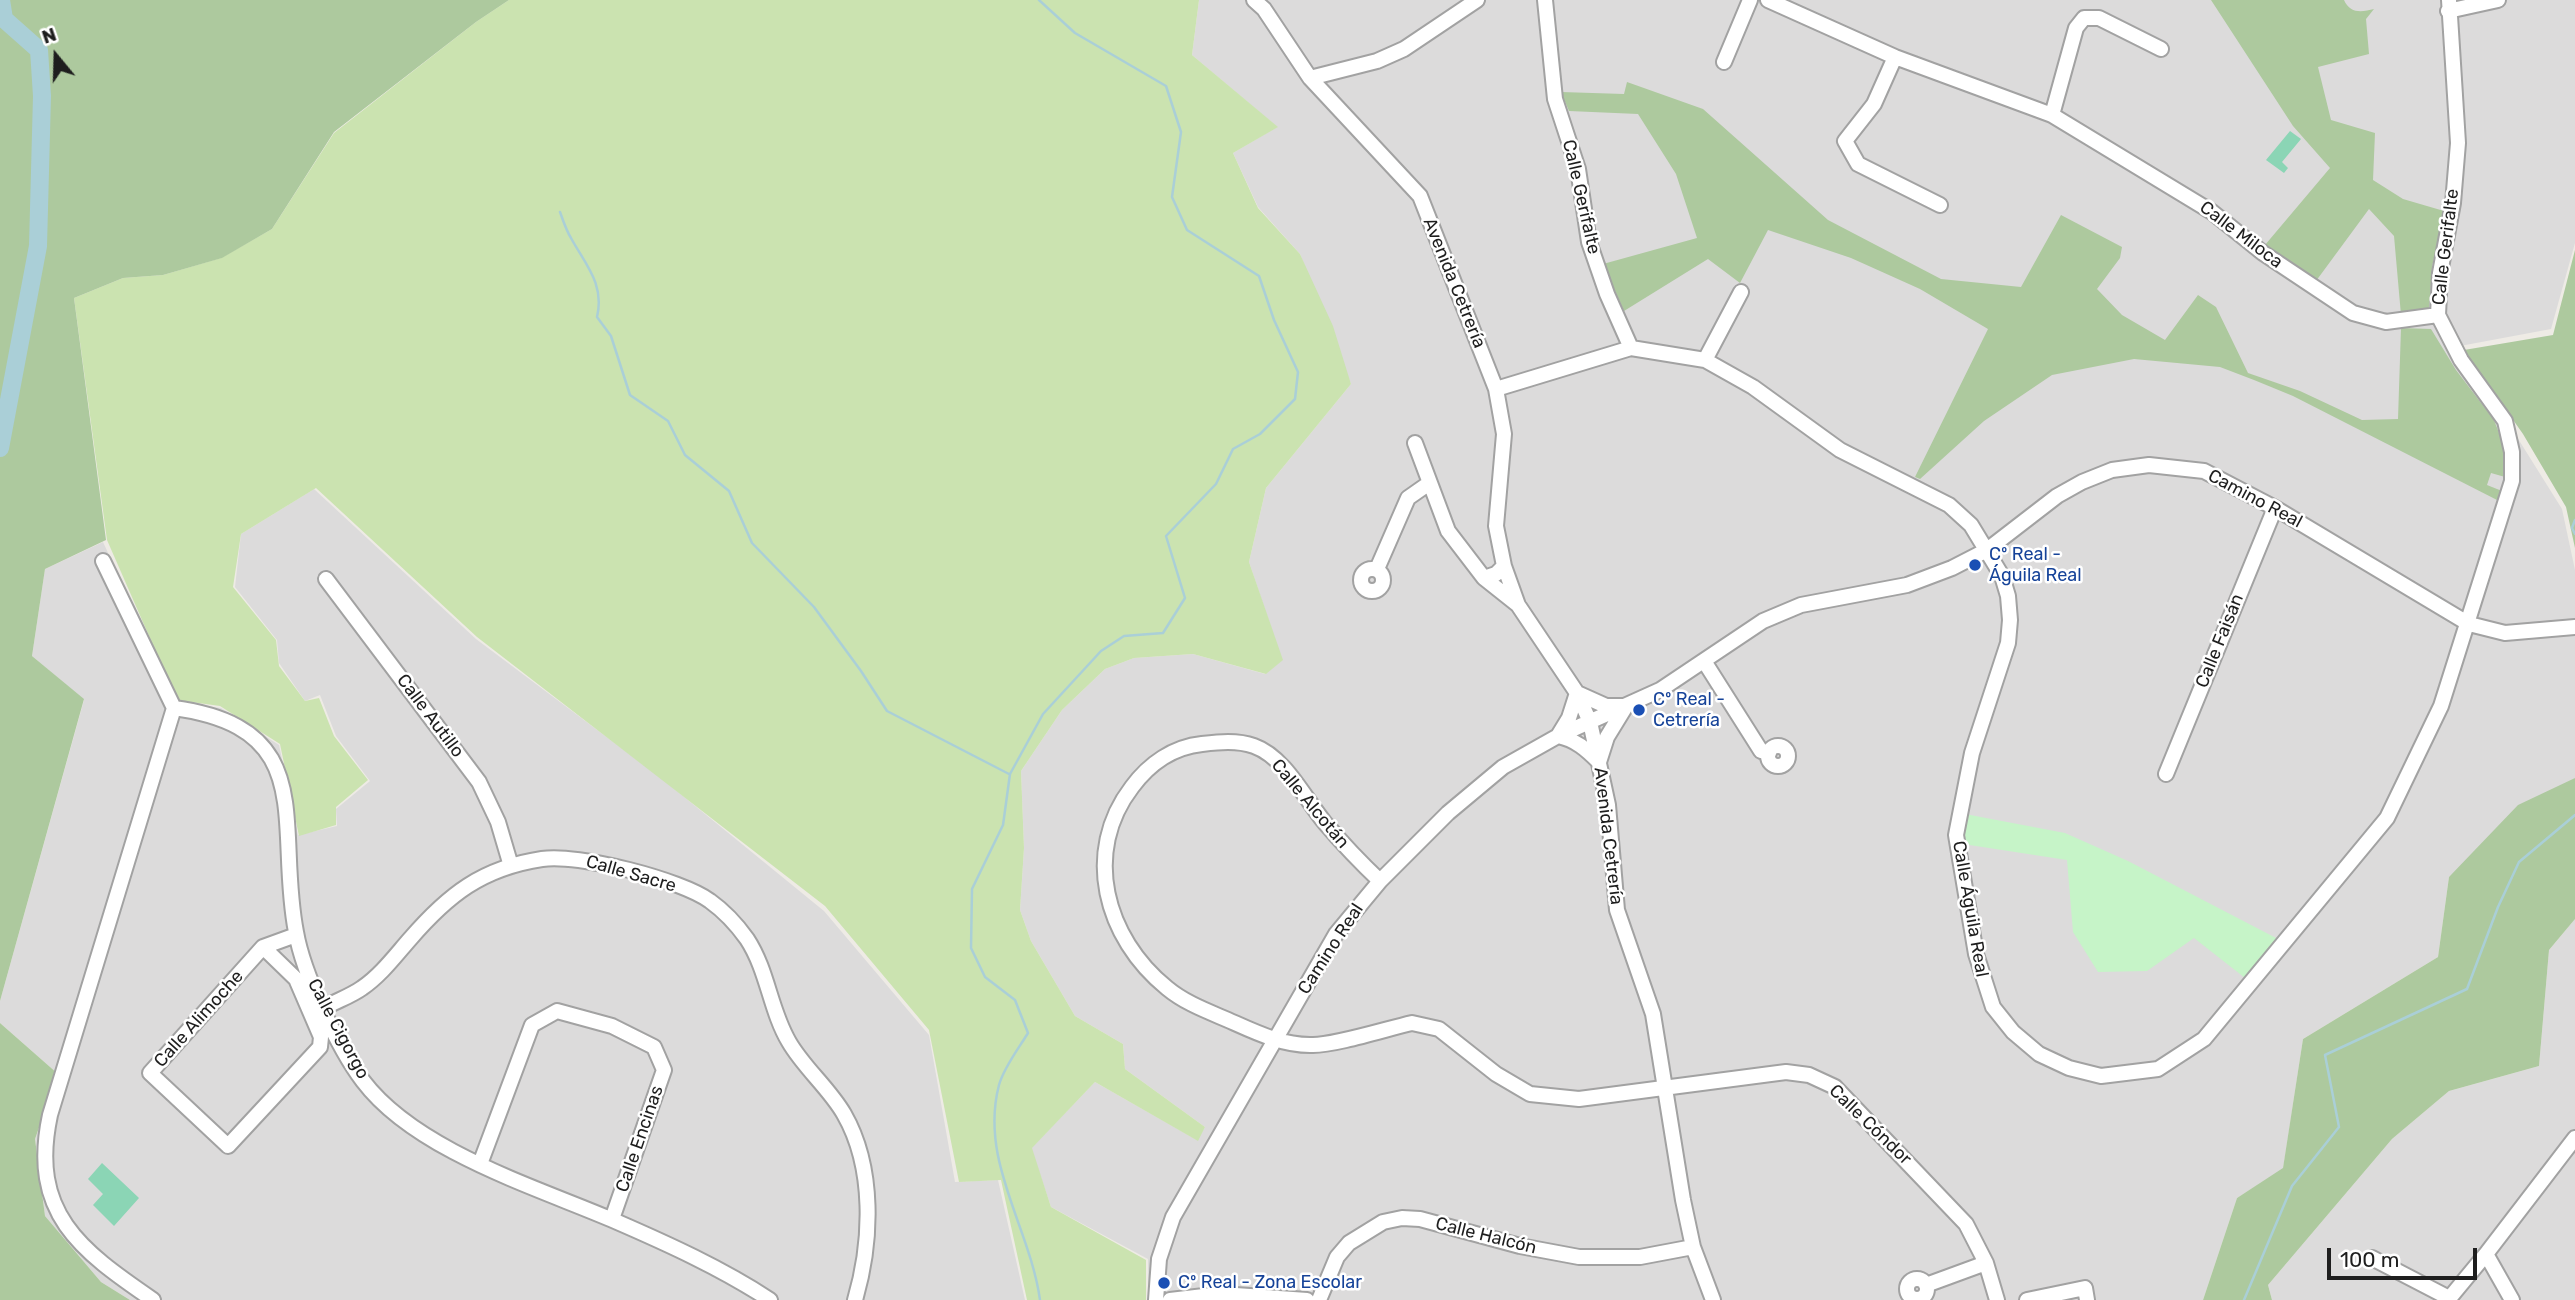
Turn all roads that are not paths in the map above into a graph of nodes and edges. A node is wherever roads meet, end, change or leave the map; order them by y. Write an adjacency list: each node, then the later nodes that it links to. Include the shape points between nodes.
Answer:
1 (1254, 0): 12 (street, Avenida Cetrería)
2 (1477, 0): 12 (street, via 1404,49 1377,61)
3 (1545, 0): 17 (street, Calle Gerifalte, via 1555,99 1578,169 1589,242)
4 (1750, 0): 11 (street)
5 (1768, 0): 7 (street, Calle Miloca)
6 (2498, 0): 8 (street, Calle Gerifalte)
7 (1797, 5): 10 (street, Calle Miloca)
8 (2448, 5): 16 (street, Calle Gerifalte, via 2458,143)
9 (2161, 50): 13 (street, via 2099,18 2084,18 2076,28)
10 (1895, 57): 13 (street, Calle Miloca); 14 (street, via 1874,104 1845,141 1858,164)
11 (1724, 62)
12 (1310, 78): 19 (street, Avenida Cetrería, via 1420,196)
13 (2052, 115): 16 (street, Calle Miloca, via 2213,212 2263,253 2353,313 2386,322)
14 (1940, 205)
15 (1741, 292): 18 (street)
16 (2438, 315): 30 (street, Calle Gerifalte, via 2460,360 2505,421 2512,452 2512,481)
17 (1631, 348): 18 (street, Calle Águila Real); 19 (street, Calle Águila Real)
18 (1705, 360): 23 (street, Calle Águila Real, via 1753,387 1840,450 1949,505 1971,525)
19 (1496, 389): 25 (street, Avenida Cetrería, via 1504,434 1496,526)
20 (1415, 443): 21 (street)
21 (1428, 484): 26 (street, via 1408,498); 27 (street, via 1448,531)
22 (2275, 508): 23 (street, Camino Real, via 2204,471 2149,465 2112,470 2057,496); 30 (street, Camino Real); 40 (street, Calle Faisán)
23 (1987, 550): 30 (street, Calle Águila Real, via 2005,586 2010,620 2008,643 1972,753 1956,835 1976,954 1993,1007 2013,1032 2039,1054 2101,1076 2158,1069 2204,1039 2387,818 2441,706); 32 (street, Camino Real, via 1908,585 1801,605 1763,621)
24 (103, 561): 35 (street)
25 (1504, 566): 27 (street); 29 (street, Avenida Cetrería)
26 (1377, 569)
27 (1484, 578): 29 (street)
28 (326, 579): 41 (street, Calle Autillo, via 479,782 498,822)
29 (1518, 605): 33 (street, Avenida Cetrería)
30 (2469, 624): 31 (street, Camino Real, via 2505,634)
31 (2575, 627)
32 (1704, 661): 34 (street, Camino Real); 38 (street, via 1761,751)
33 (1577, 693): 34 (street, via 1606,706); 36 (street, Avenida Cetrería); 37 (street)
34 (1626, 706): 36 (street, Camino Real); 39 (street, via 1607,737)
35 (174, 708): 43 (street, Calle Cigorgo, via 214,714 235,724 253,737 274,764 284,794); 57 (street, via 45,1138 50,1194 76,1241)
36 (1590, 722): 37 (street, Camino Real); 39 (street, Avenida Cetrería)
37 (1558, 736): 39 (street, via 1584,746); 42 (street, Camino Real, via 1480,784)
38 (1769, 753)
39 (1599, 762): 47 (street, Avenida Cetrería, via 1608,805 1617,910 1653,1014)
40 (2165, 774)
41 (511, 866): 45 (street, Calle Sacre, via 457,890 385,969 362,989); 59 (street, Calle Sacre, via 544,858 576,858 672,883 709,900 747,940 762,966 789,1042 844,1113 857,1144 867,1213 863,1271)
42 (1380, 881): 46 (street, Camino Real, via 1336,934); 46 (street, Calle Alcotán, via 1326,825 1277,760 1256,746 1226,741 1168,753 1139,777 1119,803 1102,863 1111,909 1122,933 1168,989 1195,1006)
43 (296, 935): 44 (street, Calle Alimoche); 45 (street, Calle Cigorgo)
44 (264, 947): 44 (street, Calle Alimoche, via 150,1073 228,1146 320,1047 321,1037 296,979)
45 (324, 1008): 49 (street, Calle Cigorgo, via 363,1082 407,1124)
46 (1274, 1040): 47 (street, Calle Alcotán, via 1314,1046 1412,1023 1439,1029 1530,1094 1579,1099); 60 (street, Camino Real, via 1173,1217 1159,1259)
47 (1666, 1088): 51 (street, Avenida Cetrería); 54 (street, Calle Cóndor, via 1786,1072 1809,1075 1835,1087 1959,1215)
48 (2575, 1138): 52 (street)
49 (480, 1164): 50 (street, Calle Cigorgo); 50 (street, Calle Encinas, via 532,1025 557,1010 612,1026 654,1047 664,1070)
50 (612, 1219): 58 (street, Calle Cigorgo, via 732,1275)
51 (1693, 1247): 63 (street, Calle Halcón, via 1640,1257 1579,1257 1402,1218 1383,1222 1349,1243 1337,1257); 64 (street, Avenida Cetrería)
52 (2486, 1254): 56 (street); 68 (street)
53 (2372, 1258): 56 (street)
54 (1986, 1263): 55 (street); 65 (street, Calle Cóndor)
55 (1926, 1285)
56 (2448, 1299)
57 (152, 1300)
58 (770, 1300)
59 (855, 1300)
60 (1156, 1300)
61 (1170, 1300): 62 (street, via 1221,1294)
62 (1307, 1300)
63 (1319, 1300)
64 (1713, 1300)
65 (1997, 1300)
66 (2026, 1300): 67 (street, via 2085,1289)
67 (2087, 1300)
68 (2512, 1300)

